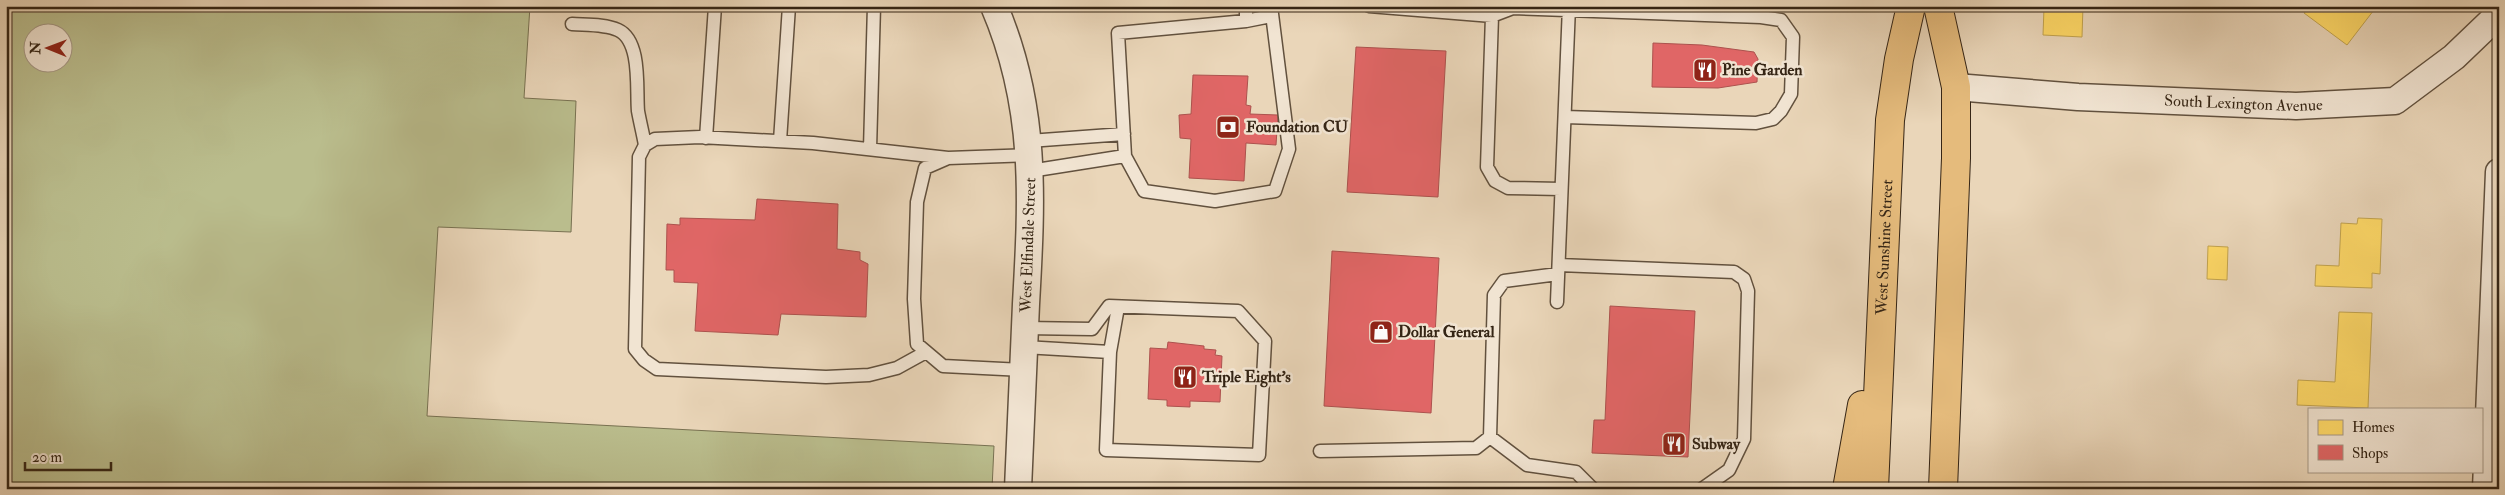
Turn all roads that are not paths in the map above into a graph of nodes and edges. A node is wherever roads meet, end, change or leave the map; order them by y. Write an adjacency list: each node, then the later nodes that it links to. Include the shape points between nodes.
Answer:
1 (715, 6): 19 (lane)
2 (789, 6): 20 (lane)
3 (874, 6): 22 (lane)
4 (994, 6): 23 (street, West Elfindale Street, via 1016,71)
5 (1246, 6): 13 (lane)
6 (1369, 6): 12 (lane)
7 (1911, 6): 17 (main road, West Sunshine Street)
8 (1938, 6): 15 (main road)
9 (1569, 8): 12 (lane, via 1513,8); 16 (lane); 16 (lane, via 1781,20 1793,37 1791,94 1782,111 1773,119 1756,123)
10 (1271, 11): 13 (lane); 24 (lane, via 1289,149 1275,191 1216,201 1144,191)
11 (2499, 14): 15 (street, South Lexington Avenue, via 2454,57 2395,101 2296,106 2078,97)
12 (1492, 16): 27 (lane, via 1487,167 1495,181 1508,188)
13 (1246, 21): 18 (lane, via 1118,33)
14 (572, 24): 21 (lane, via 612,28 620,31 628,41 636,62 638,110)
15 (1956, 87): 36 (main road)
16 (1565, 117): 27 (lane)
17 (1890, 120): 40 (main road, via 1859,428); 41 (main road, West Sunshine Street)
18 (1124, 134): 23 (lane); 24 (lane)
19 (706, 138): 20 (lane); 21 (lane, via 654,139)
20 (780, 142): 22 (lane)
21 (645, 145): 32 (lane, via 639,157 635,349 644,360 657,369 826,377 869,375 897,368)
22 (870, 149): 25 (lane)
23 (1029, 156): 24 (lane, via 1066,165); 25 (lane); 31 (street, West Elfindale Street, via 1030,220)
24 (1125, 156)
25 (948, 158): 32 (lane, via 925,168 917,202 914,299 917,344)
26 (2499, 172): 42 (street)
27 (1561, 190): 28 (lane)
28 (1559, 269): 29 (lane); 34 (lane, via 1504,281 1494,295); 39 (lane, via 1734,272 1744,279 1748,291 1744,440 1729,470)
29 (1557, 302)
30 (1118, 307): 31 (lane, via 1110,306 1092,329); 33 (lane); 33 (lane, via 1238,312 1265,341 1259,455 1106,450)
31 (1024, 348): 32 (lane, via 943,366); 33 (lane); 37 (street, West Elfindale Street)
32 (926, 352)
33 (1110, 352)
34 (1490, 437): 35 (lane, via 1476,448); 38 (lane, via 1527,465 1576,472)
35 (1320, 451)
36 (1945, 480)
37 (1018, 489)
38 (1593, 489)
39 (1702, 489)
40 (1847, 489)
41 (1874, 489)
42 (2486, 489)

